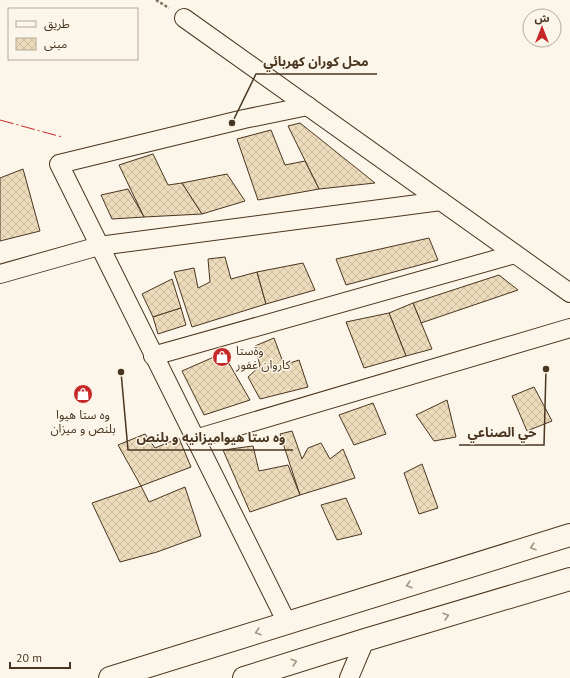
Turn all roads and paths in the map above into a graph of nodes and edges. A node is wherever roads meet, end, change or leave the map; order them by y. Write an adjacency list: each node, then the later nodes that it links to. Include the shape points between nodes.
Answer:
1 (184, 18): 2 (street)
2 (308, 106): 3 (street); 4 (street, via 58,164)
3 (441, 201): 4 (street); 5 (street)
4 (99, 246): 6 (street); 9 (street)
5 (515, 254): 7 (street); 9 (street)
6 (0, 274)
7 (570, 292)
8 (570, 328): 10 (street)
9 (154, 356): 10 (street)
10 (195, 440): 13 (street)
11 (570, 535): 13 (main road, one-way to 13)
12 (570, 579): 14 (main road, one-way to 12)
13 (286, 623): 15 (main road, one-way to 15)
14 (366, 640): 16 (main road, one-way to 14); 17 (street)
15 (110, 678)
16 (244, 678)
17 (349, 678)

